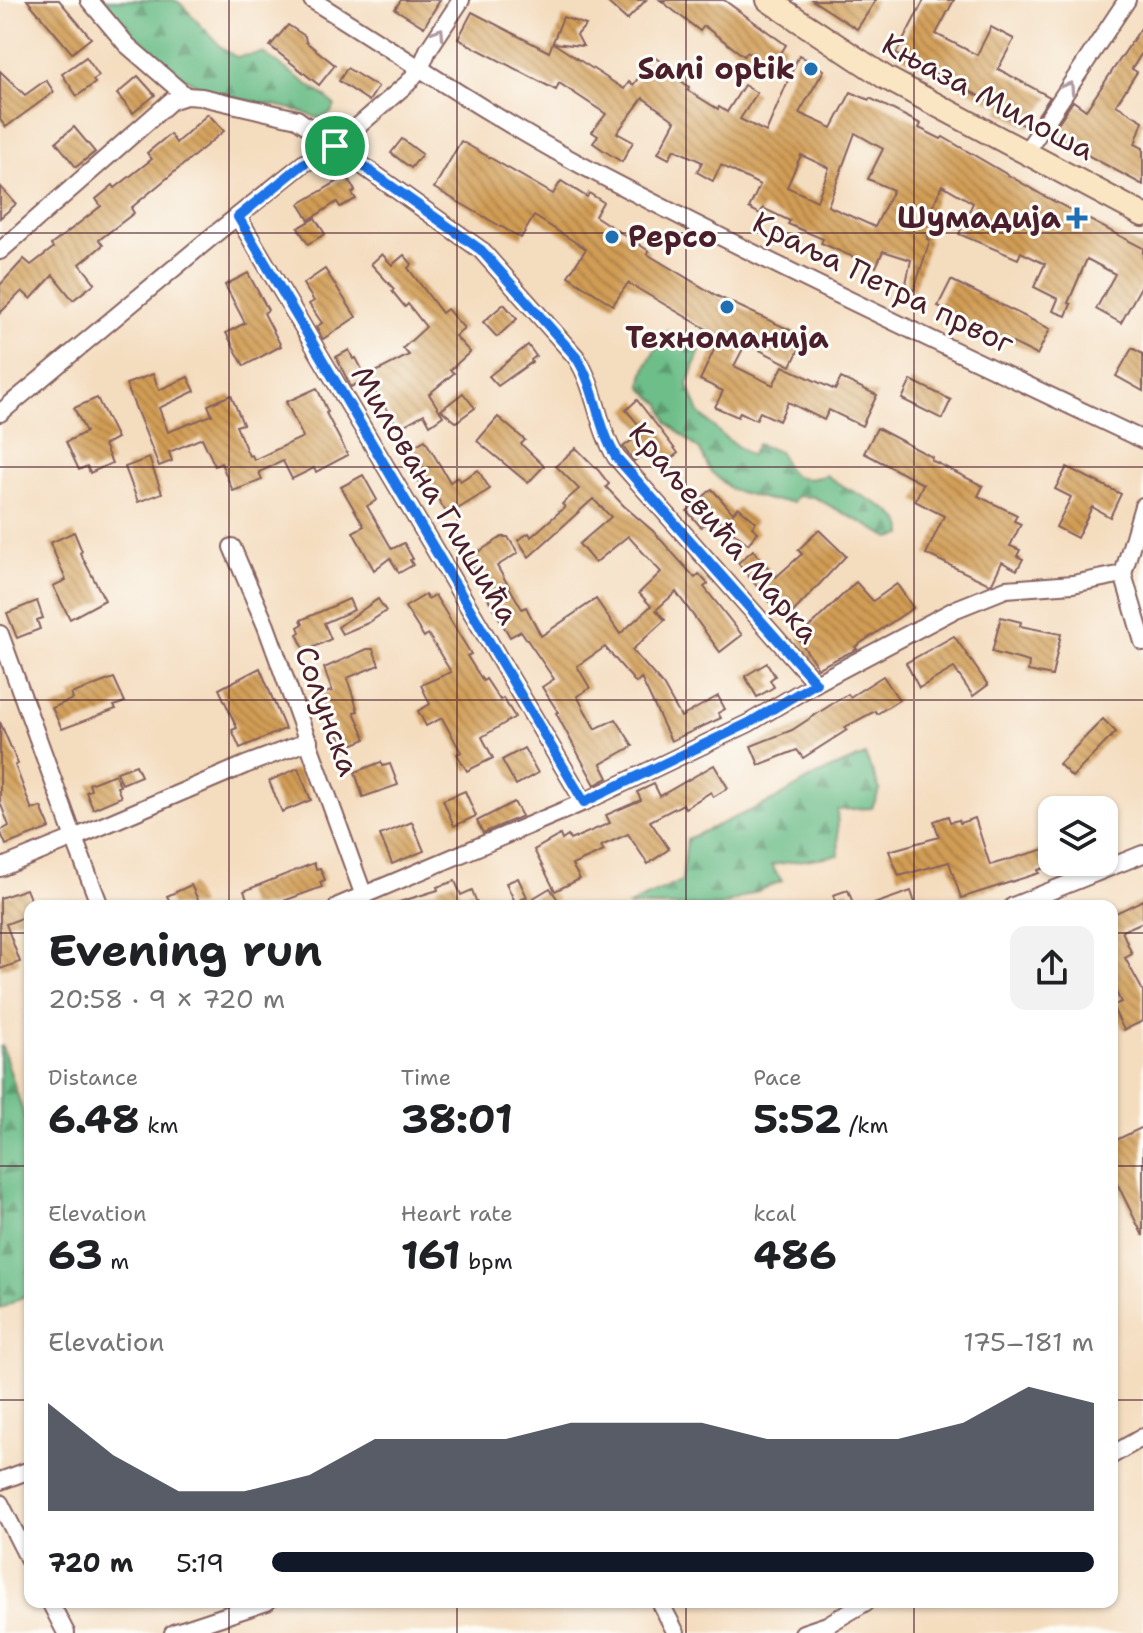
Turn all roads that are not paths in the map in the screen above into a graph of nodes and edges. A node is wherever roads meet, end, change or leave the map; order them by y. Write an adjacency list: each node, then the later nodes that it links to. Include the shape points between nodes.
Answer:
1 (89, 0): 7 (street, via 127,45)
2 (312, 0): 6 (street, Краља Петра првог)
3 (461, 0): 6 (street, one-way to 3)
4 (768, 0): 9 (street, Књаза Милоша, via 886,78)
5 (1127, 0): 9 (street, one-way to 5)
6 (421, 67): 8 (street); 14 (street, Краља Петра првог, via 580,164)
7 (186, 96): 8 (street, Краљевића Марка, via 297,119); 12 (street, via 171,101)
8 (335, 146): 11 (street, via 303,164); 20 (street, Краљевића Марка, via 481,250 586,372 605,439 616,457)
9 (1026, 152): 10 (street, Књаза Милоша)
10 (1143, 215)
11 (238, 217): 13 (street); 22 (street, Милована Глишића)
12 (0, 251)
13 (0, 413)
14 (1143, 440)
15 (1143, 506): 17 (street)
16 (232, 547): 21 (street, Солунска)
17 (1123, 574): 19 (street); 20 (street, via 1006,589 956,609)
18 (0, 634): 23 (street)
19 (1143, 642)
20 (816, 683): 22 (street, via 749,723)
21 (309, 741): 23 (street); 26 (street, Солунска)
22 (584, 802): 26 (street)
23 (74, 838): 25 (street); 27 (street)
24 (1143, 854): 29 (street)
25 (0, 868)
26 (364, 896): 28 (street)
27 (98, 900)
28 (354, 900)
29 (1028, 900)
30 (1143, 1437): 31 (street)
31 (1118, 1452)
32 (24, 1472): 33 (street)
33 (0, 1481)
34 (0, 1503): 35 (street)
35 (24, 1550)
36 (53, 1608): 41 (street)
37 (249, 1608): 42 (street)
38 (663, 1608): 43 (street)
39 (858, 1608): 40 (street)
40 (832, 1626): 44 (street)
41 (66, 1633)
42 (173, 1633)
43 (676, 1633)
44 (803, 1633)

